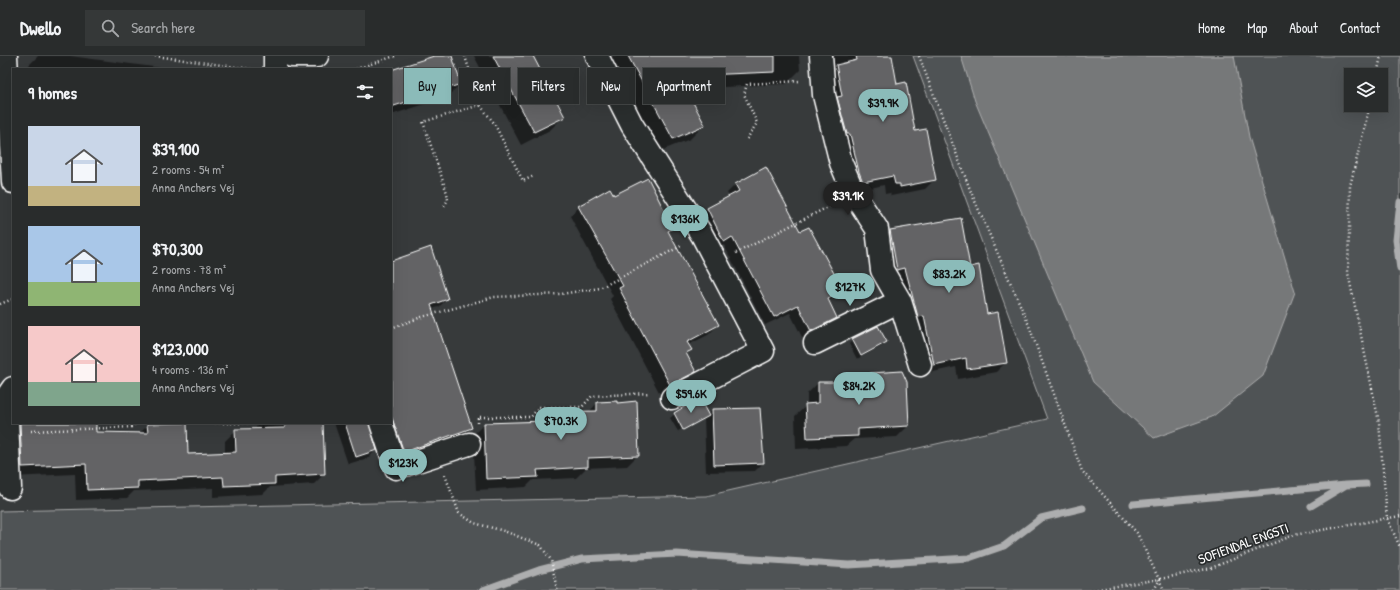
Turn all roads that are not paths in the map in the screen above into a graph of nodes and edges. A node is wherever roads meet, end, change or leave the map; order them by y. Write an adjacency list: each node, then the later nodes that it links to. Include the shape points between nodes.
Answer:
1 (6, 56): 8 (street)
2 (275, 56): 7 (street)
3 (292, 56): 4 (street)
4 (317, 56)
5 (597, 56): 13 (street, via 632,125 702,235 763,351)
6 (821, 56): 9 (street, via 824,95 841,163 854,194 877,229 882,270)
7 (275, 68)
8 (12, 164)
9 (900, 301): 10 (street); 11 (street)
10 (815, 343)
11 (920, 365)
12 (12, 389): 16 (street, via 6,398)
13 (672, 398)
14 (381, 424): 15 (street, via 396,468)
15 (469, 444)
16 (10, 488)

